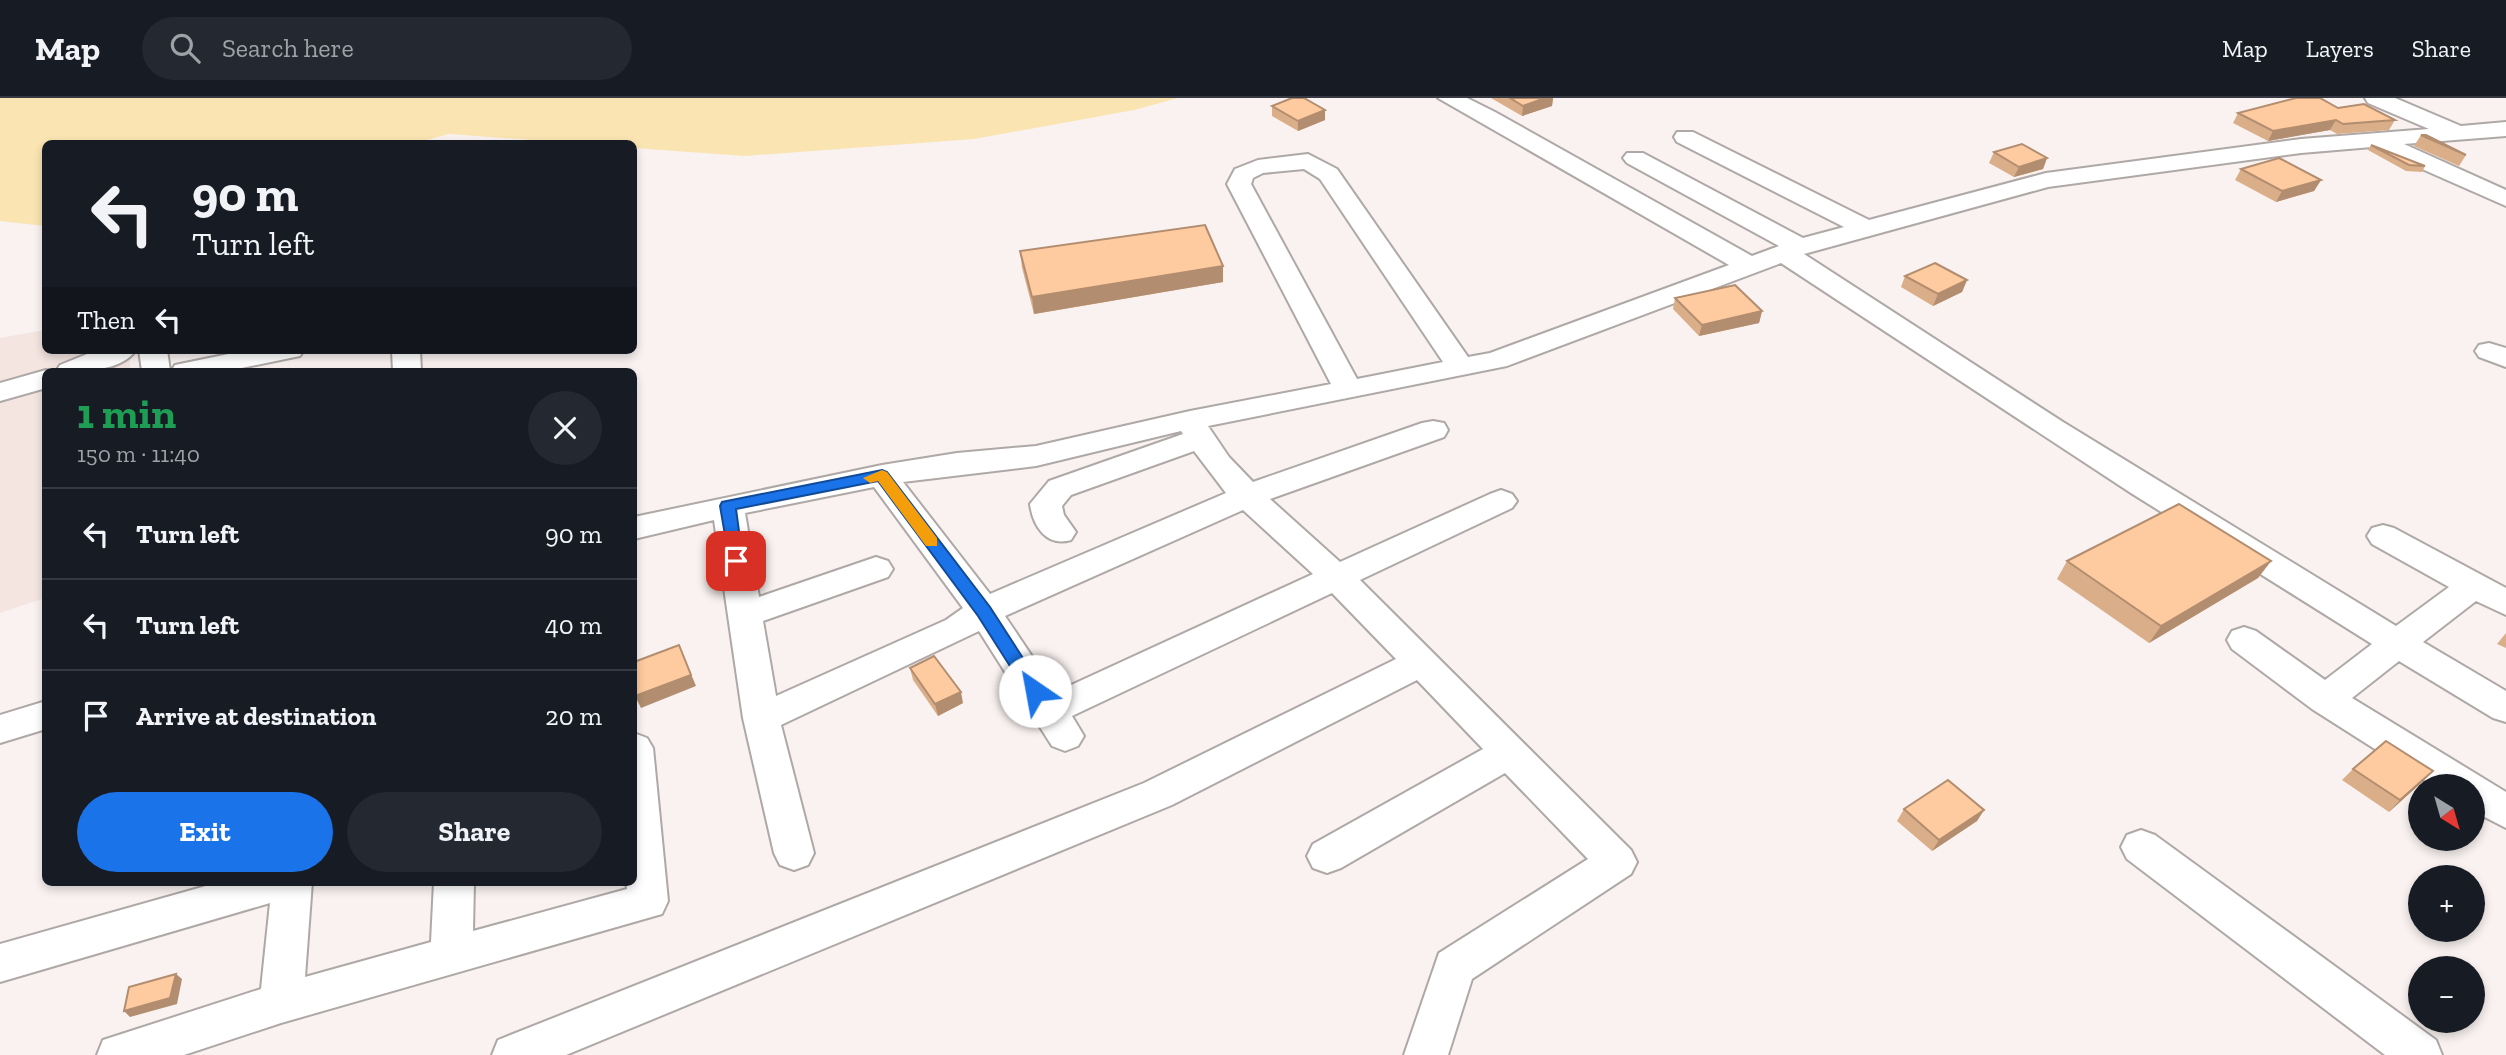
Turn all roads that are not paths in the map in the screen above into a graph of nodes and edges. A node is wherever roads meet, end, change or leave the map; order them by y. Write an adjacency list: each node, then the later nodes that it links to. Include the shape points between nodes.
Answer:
1 (1449, 98): 11 (street, via 1493,118 1672,225)
2 (2376, 98): 4 (street)
3 (2506, 129): 4 (street)
4 (2459, 133): 6 (street)
5 (1685, 137): 9 (street)
6 (2376, 140): 8 (street); 9 (street, via 2046,180)
7 (1635, 158): 10 (street)
8 (2506, 199)
9 (1867, 229): 10 (street)
10 (1792, 250): 11 (street); 37 (street, via 1928,349)
11 (1749, 265): 16 (street, via 1497,360)
12 (112, 354): 14 (street)
13 (283, 358): 15 (street)
14 (77, 368)
15 (208, 368)
16 (1461, 368): 18 (street); 18 (street, via 1329,174 1308,161 1258,167 1243,174 1239,184)
17 (42, 380): 19 (street)
18 (1348, 388): 20 (street)
19 (0, 392)
20 (1194, 429): 22 (street, via 1036,456); 23 (street); 28 (street, via 1060,488 1046,504 1048,517)
21 (1433, 430): 23 (street)
22 (882, 475): 26 (street); 34 (street)
23 (1249, 495): 31 (street); 34 (street)
24 (1501, 501): 31 (street)
25 (637, 507): 26 (street)
26 (712, 509): 27 (street); 35 (street)
27 (637, 527)
28 (1060, 532)
29 (2383, 536): 32 (street)
30 (876, 569): 35 (street)
31 (1336, 578): 34 (street, via 1057,724); 38 (street)
32 (2474, 585): 33 (street); 37 (street)
33 (2506, 603)
34 (984, 611): 42 (street, via 958,629)
35 (743, 615): 42 (street)
36 (2244, 640): 39 (street)
37 (2396, 643): 39 (street); 40 (street)
38 (1420, 663): 44 (street); 59 (street, via 1158,794)
39 (2325, 699): 45 (street)
40 (2506, 708)
41 (42, 716): 43 (street)
42 (761, 718): 50 (street)
43 (0, 729)
44 (1508, 752): 51 (street); 60 (street, via 1617,862 1454,967)
45 (2445, 774)
46 (637, 781): 55 (street, via 648,901)
47 (2485, 799): 48 (street)
48 (2506, 812)
49 (2141, 847): 61 (street)
50 (794, 853)
51 (1327, 856)
52 (268, 886): 56 (street)
53 (292, 886): 57 (street)
54 (454, 886): 55 (street)
55 (451, 957): 57 (street)
56 (0, 963)
57 (281, 1003): 58 (street)
58 (119, 1055)
59 (514, 1055)
60 (1426, 1055)
61 (2420, 1055)

